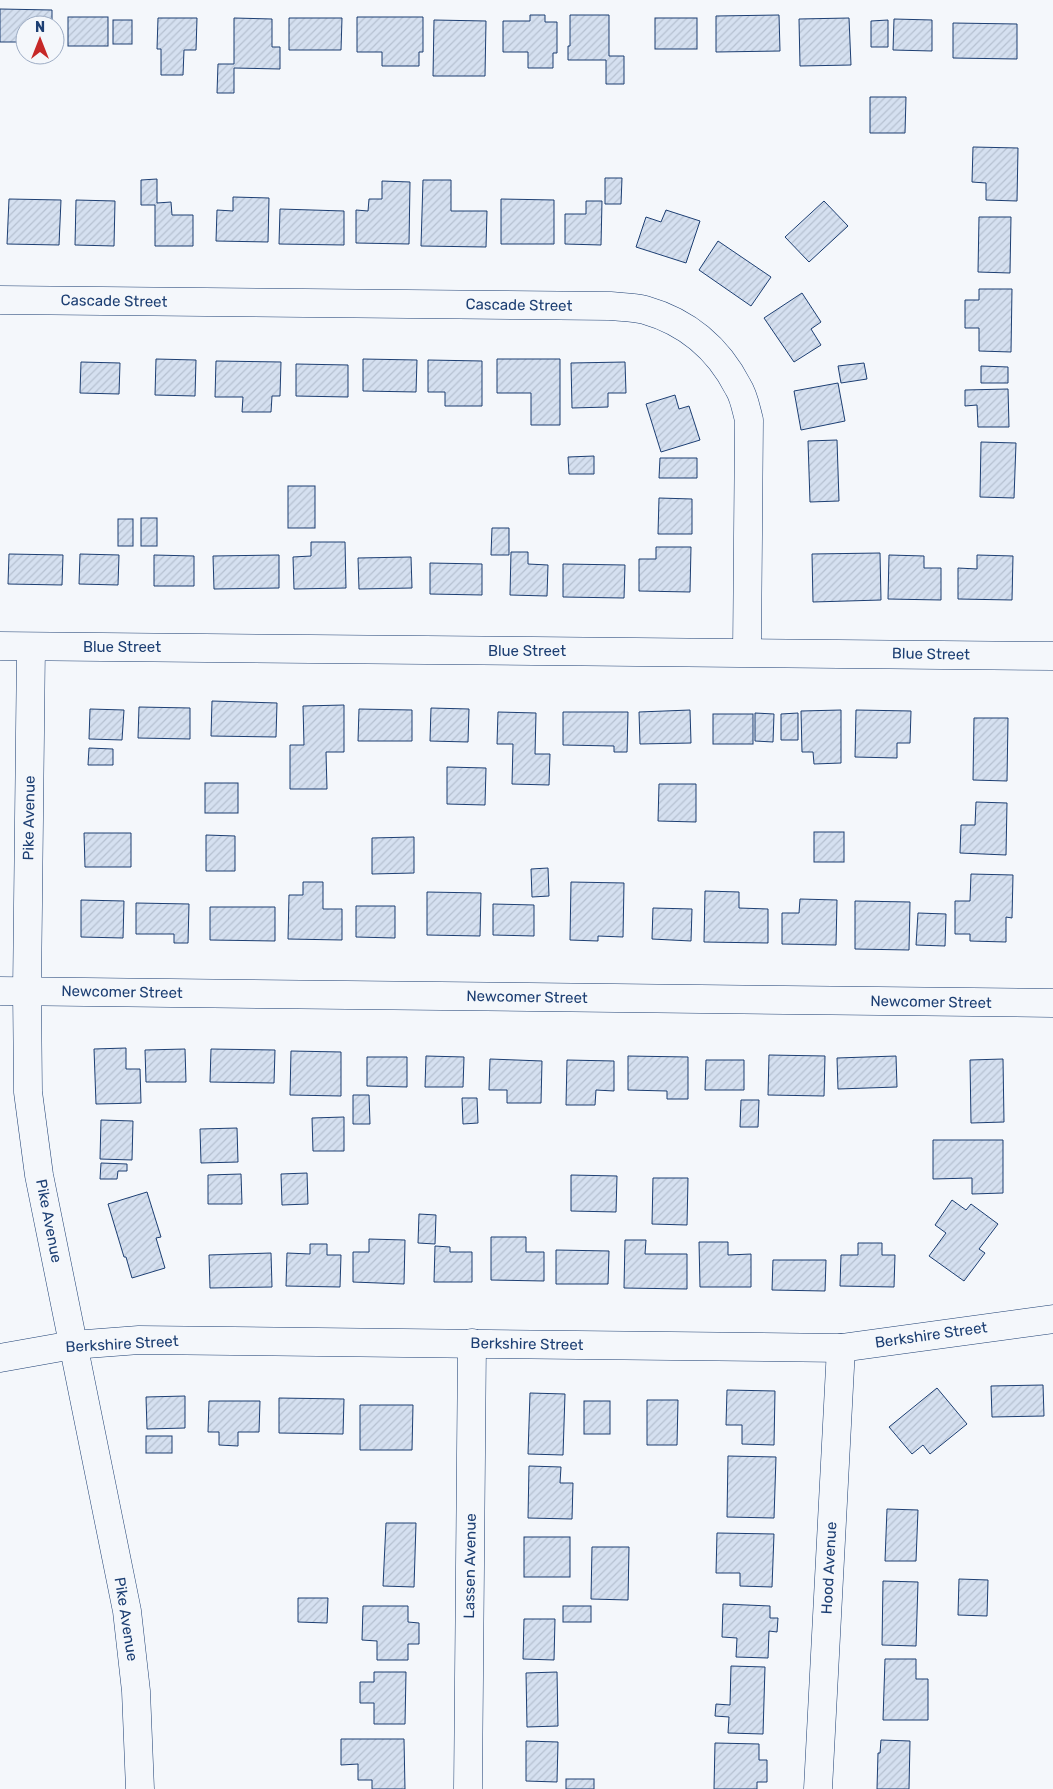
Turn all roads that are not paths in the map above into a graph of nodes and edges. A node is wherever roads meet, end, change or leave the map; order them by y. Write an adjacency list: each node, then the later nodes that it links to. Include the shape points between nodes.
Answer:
1 (0, 300): 4 (street, Cascade Street, via 610,306 643,309 676,321 701,338 723,362 739,388 749,420)
2 (0, 646): 3 (street, Blue Street)
3 (31, 647): 4 (street, Blue Street); 7 (street, Pike Avenue)
4 (747, 652): 5 (street, Blue Street)
5 (1053, 656)
6 (0, 991): 7 (street, Newcomer Street)
7 (27, 991): 8 (street, Newcomer Street); 11 (street, Pike Avenue, via 28,1092 39,1175)
8 (1053, 1003)
9 (1053, 1318): 12 (street, Berkshire Street)
10 (472, 1343): 11 (street, Berkshire Street, via 139,1340); 12 (street, Berkshire Street); 15 (street, Lassen Avenue)
11 (72, 1346): 13 (street, Berkshire Street); 14 (street, Pike Avenue, via 126,1611 136,1691)
12 (841, 1348): 16 (street, Hood Avenue)
13 (0, 1358)
14 (140, 1789)
15 (468, 1789)
16 (818, 1789)

